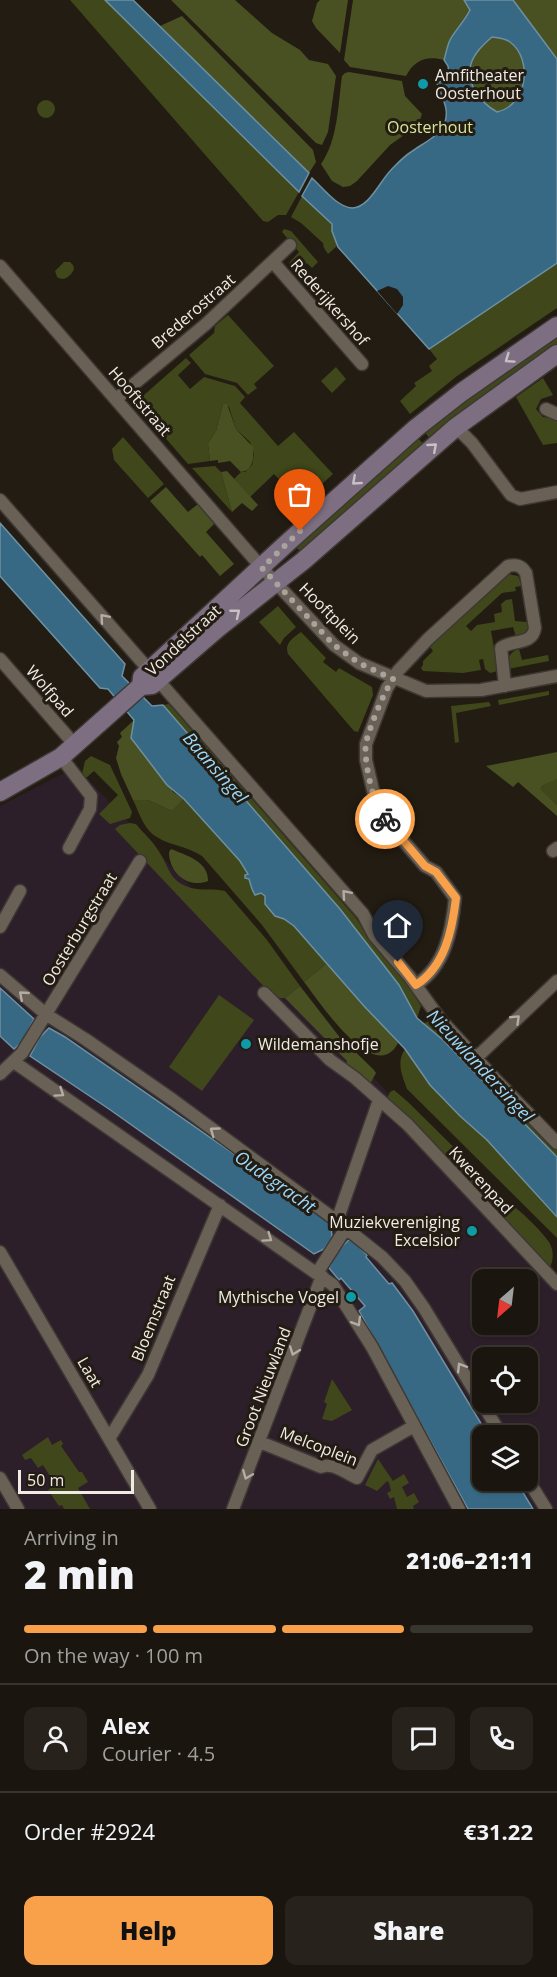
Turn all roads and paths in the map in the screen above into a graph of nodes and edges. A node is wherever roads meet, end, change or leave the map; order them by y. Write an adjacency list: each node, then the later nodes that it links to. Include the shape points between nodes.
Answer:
1 (290, 245): 2 (street, Brederostraat)
2 (273, 262): 6 (street, Rederijkershof); 7 (street, Brederostraat)
3 (0, 266): 7 (street, Hooftstraat)
4 (557, 326): 11 (street, Vondelstraat, one-way to 11, via 416,428 286,544)
5 (557, 354): 8 (street, Vondelstraat)
6 (362, 364)
7 (116, 399): 11 (street, Hooftstraat)
8 (456, 426): 9 (street, via 511,495 519,499); 12 (street, Vondelstraat, one-way to 8)
9 (557, 492)
10 (0, 500): 15 (street, one-way to 10)
11 (258, 563): 12 (street, Hooftplein); 15 (street, Vondelstraat)
12 (275, 582): 15 (street, Vondelstraat, one-way to 12); 16 (street, Hooftplein, via 334,645 359,663)
13 (0, 659): 18 (street, Wolfpad)
14 (557, 676): 17 (street, Hooftplein)
15 (152, 677): 18 (street); 27 (street, one-way to 15, via 374,935 363,914)
16 (393, 679): 17 (street, Hooftplein, via 426,692); 17 (street, via 428,639 508,566 518,565 526,573 535,628 529,640 501,648); 27 (street, via 366,744 375,799 381,815 456,898 444,950 425,979)
17 (505, 686)
18 (75, 745): 19 (street)
19 (61, 757): 20 (street); 21 (street, via 91,796 90,809)
20 (0, 792)
21 (69, 848)
22 (140, 861): 29 (street, Oosterburgstraat)
23 (20, 891): 24 (street)
24 (0, 927)
25 (0, 975): 29 (street, one-way to 25)
26 (557, 981): 31 (street, one-way to 26)
27 (416, 985): 31 (street)
28 (264, 993): 33 (street, Kwerenpad, via 330,1060)
29 (44, 1018): 30 (street, Oosterburgstraat); 36 (street, one-way to 29, via 173,1100 86,1039)
30 (18, 1057): 32 (street, Oosterburgstraat); 35 (street, one-way to 35)
31 (476, 1058): 34 (street)
32 (0, 1074)
33 (379, 1100): 36 (street, Groot Nieuwland); 39 (street, Kwerenpad, via 408,1125)
34 (557, 1143)
35 (220, 1205): 38 (street, one-way to 38); 42 (street, Bloemstraat, via 148,1375)
36 (341, 1228): 38 (street, Groot Nieuwland); 40 (street, one-way to 36, via 405,1281 382,1257)
37 (0, 1252): 42 (street, Laat)
38 (321, 1270): 41 (street, one-way to 41, via 372,1347); 43 (street, Groot Nieuwland, one-way to 43)
39 (557, 1284)
40 (495, 1425)
41 (414, 1426): 43 (street, Melcoplein, via 372,1450 357,1478); 49 (street)
42 (110, 1438): 47 (street, Laat)
43 (260, 1442): 48 (street, Groot Nieuwland, one-way to 48)
44 (0, 1478): 46 (street)
45 (535, 1491): 50 (street)
46 (18, 1509)
47 (150, 1509)
48 (233, 1509)
49 (459, 1509)
50 (546, 1509)

